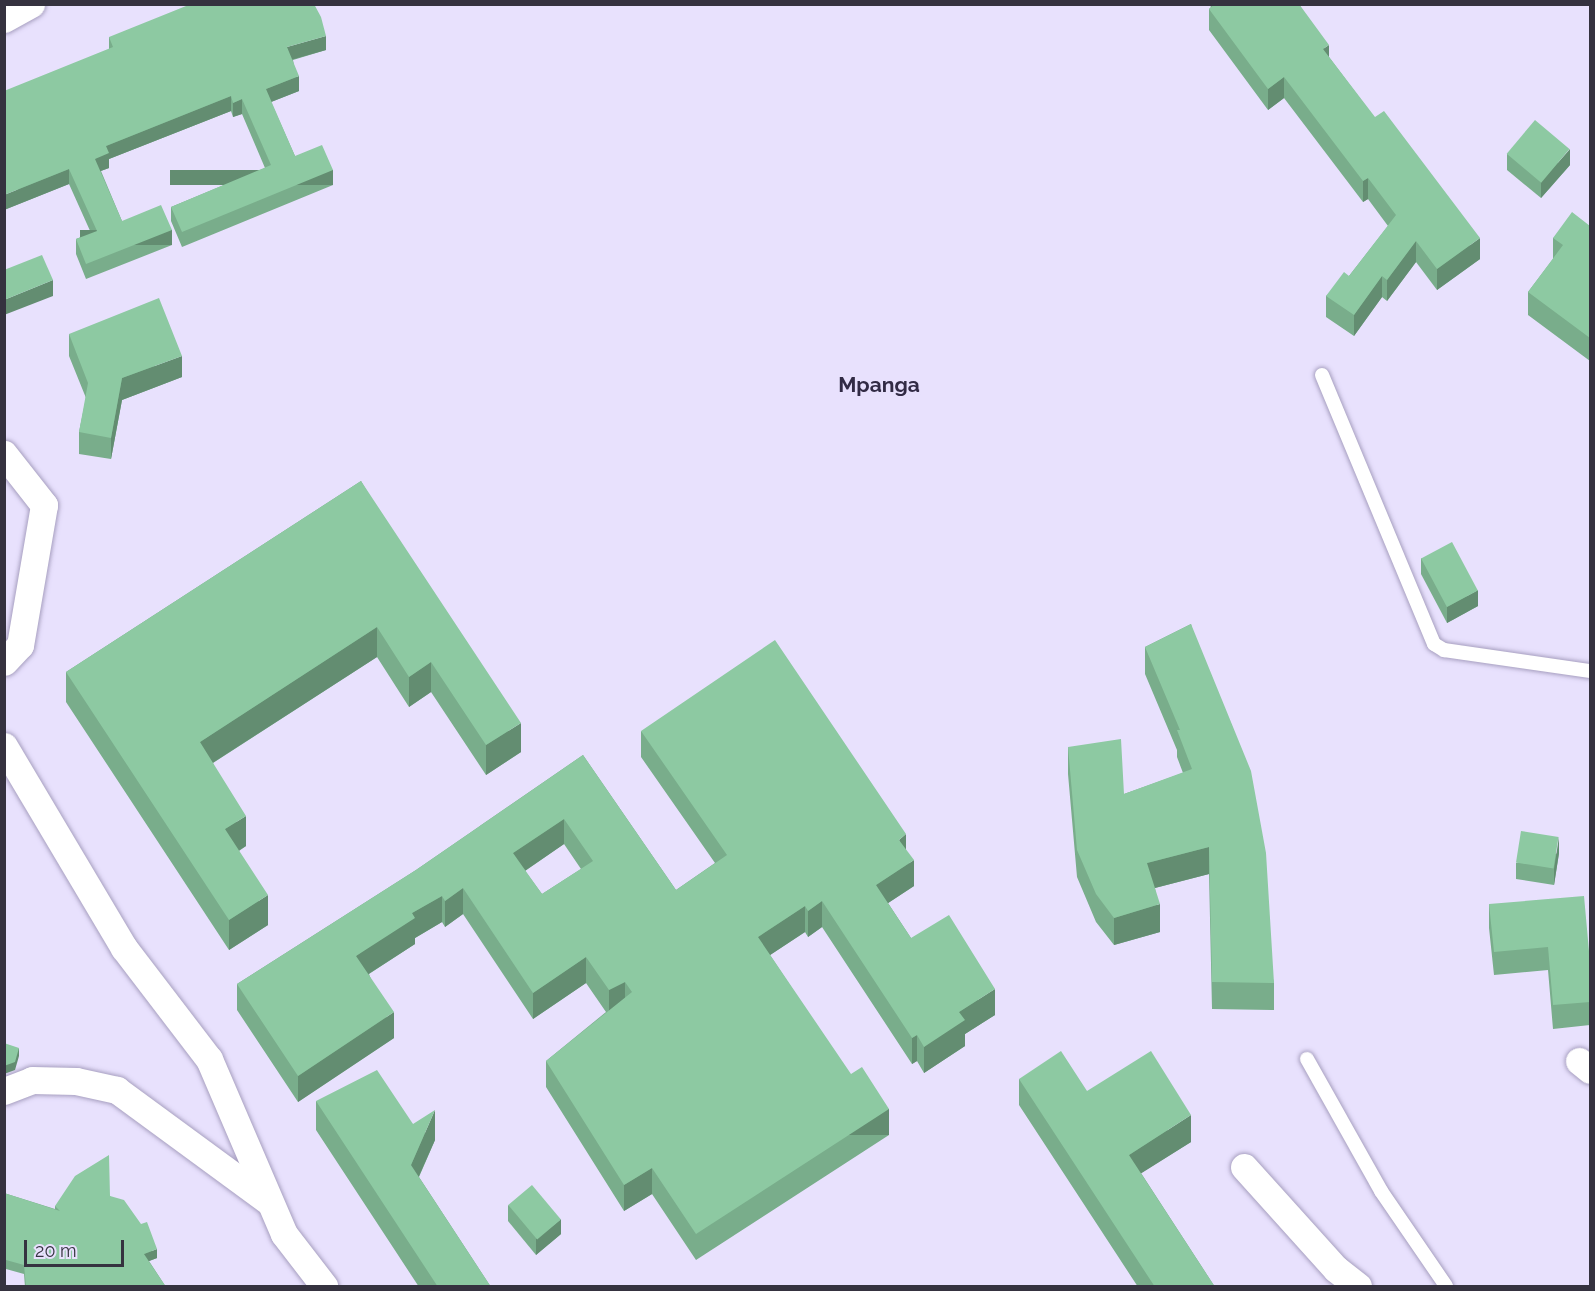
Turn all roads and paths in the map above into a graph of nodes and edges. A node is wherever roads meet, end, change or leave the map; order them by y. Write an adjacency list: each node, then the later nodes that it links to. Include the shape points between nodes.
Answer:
1 (31, 4): 2 (street)
2 (4, 19)
3 (1323, 375): 6 (lane, via 1434,644 1444,650)
4 (4, 454): 5 (street, via 44,505 20,645)
5 (4, 662)
6 (1590, 671)
7 (4, 746): 11 (street, via 124,948 209,1059)
8 (1307, 1059): 14 (lane, via 1381,1191)
9 (4, 1091): 11 (street, via 32,1080 76,1081 117,1090)
10 (1244, 1167): 13 (street, via 1336,1269)
11 (269, 1201): 12 (street, via 284,1234)
12 (324, 1287)
13 (1358, 1287)
14 (1446, 1287)

